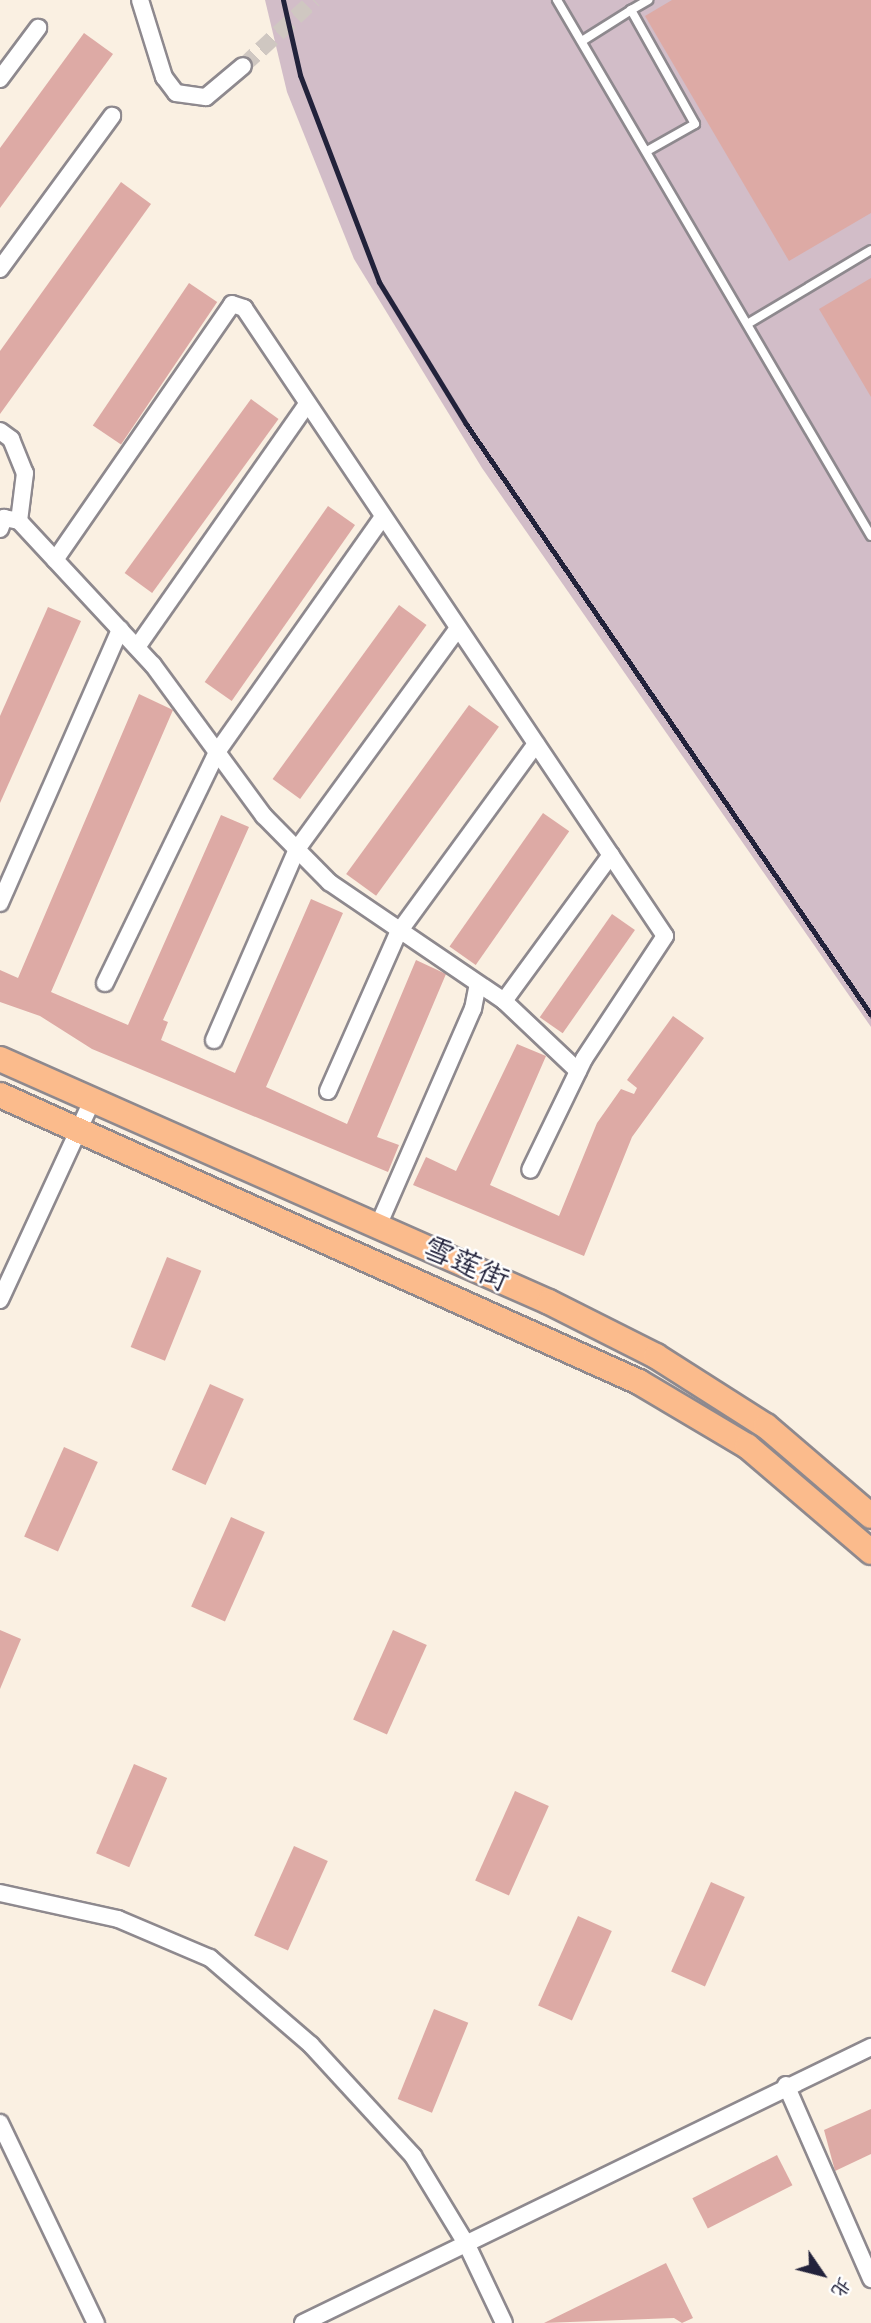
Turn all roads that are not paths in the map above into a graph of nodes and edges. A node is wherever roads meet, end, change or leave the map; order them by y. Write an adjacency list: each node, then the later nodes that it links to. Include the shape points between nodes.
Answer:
1 (140, 0): 7 (street, via 150,43 176,93 206,97)
2 (557, 0): 6 (lane)
3 (648, 0): 4 (lane)
4 (631, 10): 6 (lane); 10 (lane, via 695,124)
5 (38, 28): 8 (street)
6 (582, 41): 10 (lane)
7 (243, 65)
8 (0, 79)
9 (112, 116): 12 (street)
10 (647, 151): 13 (lane)
11 (871, 250): 13 (lane)
12 (0, 269)
13 (749, 323): 19 (lane)
14 (307, 404): 16 (street); 20 (street, via 244,308 232,304); 23 (street)
15 (0, 431): 17 (street, via 11,439 25,473)
16 (382, 517): 21 (street); 25 (street)
17 (19, 521): 18 (street, via 5,518); 20 (street)
18 (0, 529)
19 (871, 536)
20 (55, 560): 22 (street)
21 (458, 628): 24 (street); 26 (street)
22 (120, 629): 23 (street); 28 (street)
23 (137, 647): 25 (street)
24 (536, 744): 27 (street); 29 (street)
25 (217, 752): 26 (street); 30 (street)
26 (297, 849): 29 (street); 33 (street)
27 (611, 855): 32 (street); 35 (street, via 665,936)
28 (0, 903)
29 (398, 933): 31 (street); 36 (street)
30 (105, 983)
31 (478, 984): 32 (street); 41 (street, via 473,1009)
32 (504, 1000): 35 (street)
33 (214, 1040)
34 (0, 1059): 38 (main road, 雪莲街)
35 (578, 1071): 40 (street)
36 (328, 1091)
37 (0, 1096): 39 (main road, 雪莲街)
38 (93, 1100): 39 (street); 41 (main road, 雪莲街)
39 (78, 1129): 42 (street); 44 (main road, 雪莲街, via 639,1382 747,1446)
40 (530, 1170)
41 (378, 1226): 43 (main road, 雪莲街, via 656,1356 766,1426)
42 (0, 1300)
43 (871, 1516)
44 (871, 1552)
45 (0, 1893): 49 (street, via 118,1919 210,1958 312,2045 413,2157)
46 (871, 2047): 47 (street)
47 (786, 2085): 49 (street); 50 (street)
48 (0, 2123): 51 (street)
49 (467, 2245): 52 (street); 53 (street)
50 (871, 2279)
51 (96, 2323)
52 (303, 2323)
53 (504, 2323)

